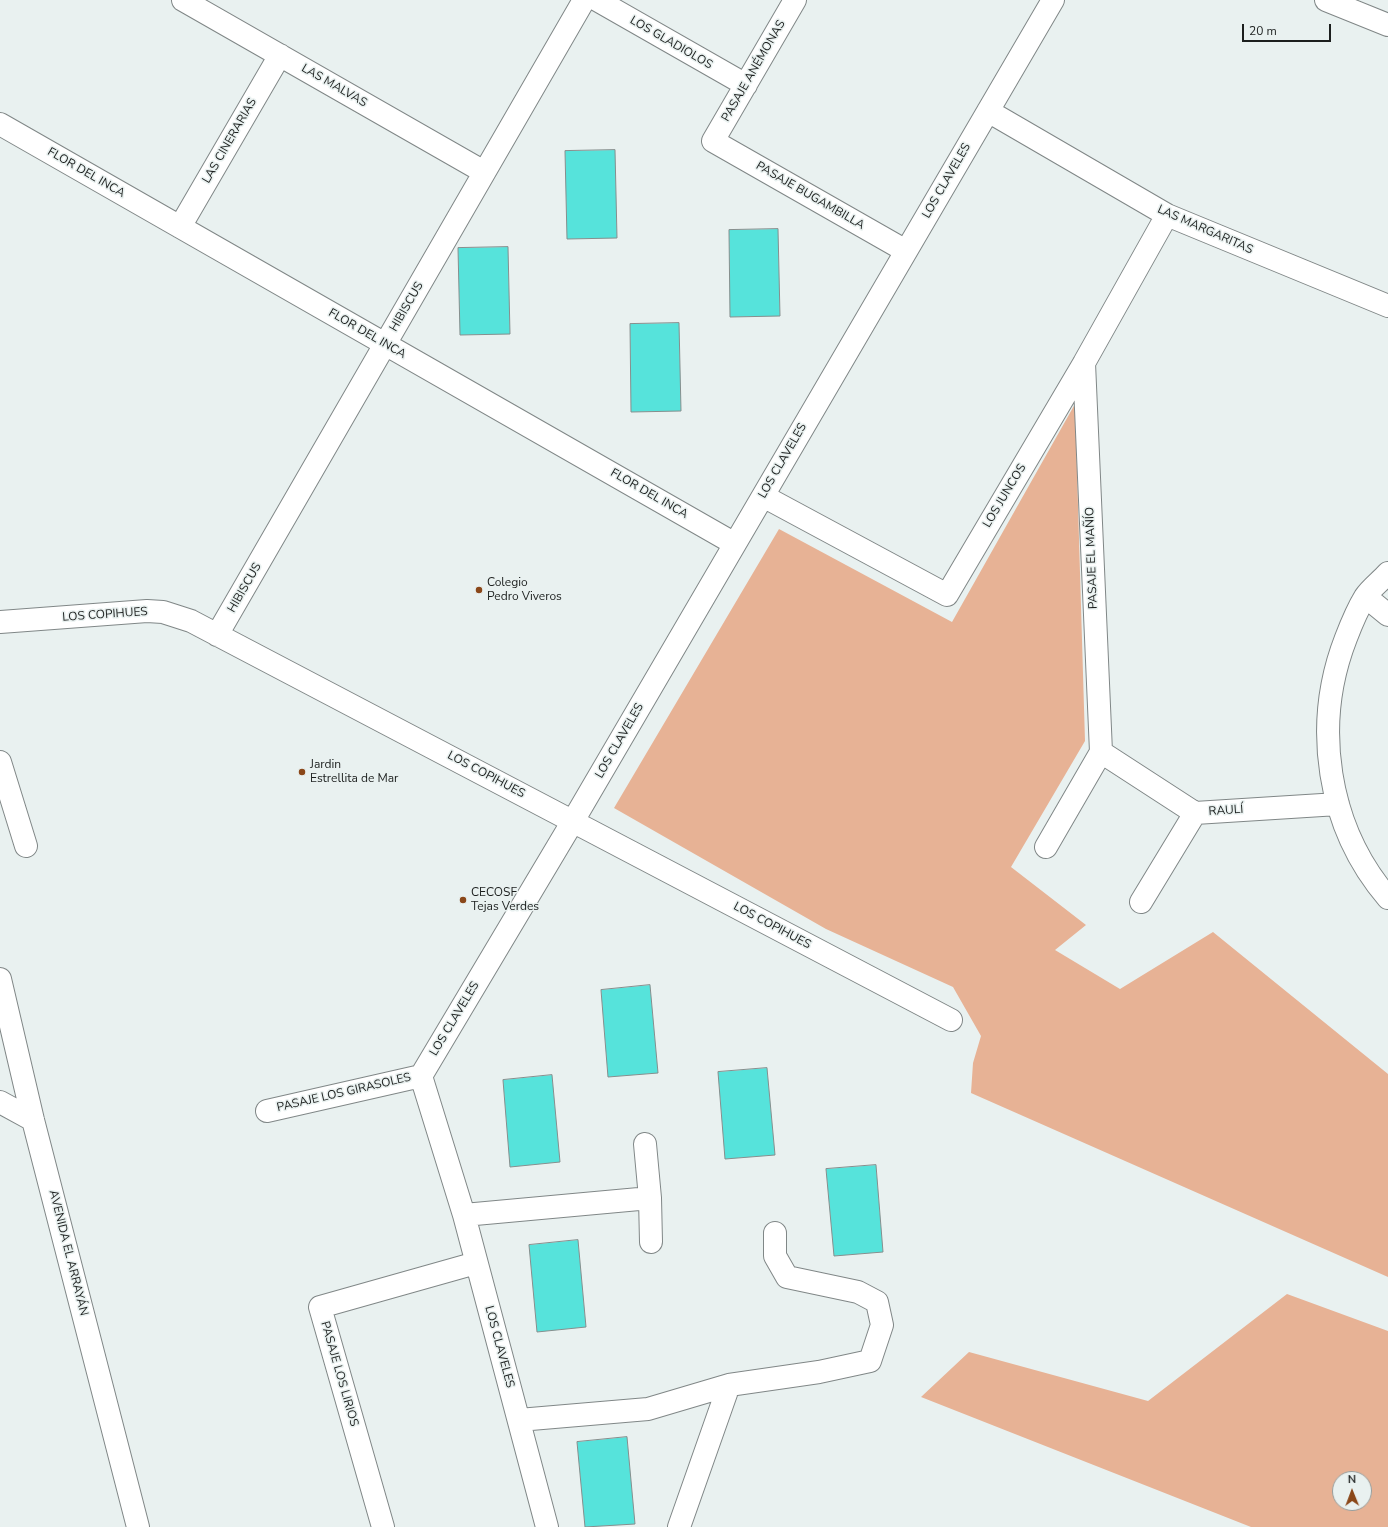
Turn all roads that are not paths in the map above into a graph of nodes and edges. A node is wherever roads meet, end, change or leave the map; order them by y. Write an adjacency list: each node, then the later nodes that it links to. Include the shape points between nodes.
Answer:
1 (183, 0): 8 (street, LAS MALVAS)
2 (584, 0): 13 (street, HIBISCUS)
3 (597, 0): 9 (street, LOS GLADIOLOS)
4 (795, 0): 9 (street, PASAJE ANÉMONAS)
5 (1053, 0): 10 (street, LOS CLAVELES)
6 (1334, 2): 7 (street)
7 (1388, 25)
8 (280, 55): 13 (street, LAS MALVAS); 15 (street, LAS CINERARIAS)
9 (746, 85): 12 (street, PASAJE ANÉMONAS)
10 (988, 111): 14 (street, LAS MARGARITAS); 16 (street, LOS CLAVELES)
11 (0, 124): 15 (street, FLOR DEL INCA)
12 (714, 141): 16 (street, PASAJE BUGAMBILLA)
13 (484, 172): 18 (street, HIBISCUS)
14 (1167, 215): 17 (street, LAS MARGARITAS); 19 (street, LOS JUNCOS)
15 (180, 227): 18 (street, FLOR DEL INCA)
16 (906, 251): 20 (street, LOS CLAVELES)
17 (1388, 306)
18 (385, 344): 21 (street, FLOR DEL INCA); 26 (street, HIBISCUS)
19 (1084, 363): 20 (street, LOS JUNCOS, via 946,595); 27 (street, PASAJE EL MAÑÍO)
20 (763, 496): 21 (street, LOS CLAVELES)
21 (735, 544): 31 (street, LOS CLAVELES)
22 (1388, 573): 23 (street)
23 (1366, 597): 24 (street); 29 (street, via 1350,626 1339,656 1332,688 1328,752)
24 (1388, 615)
25 (0, 622): 26 (street, LOS COPIHUES, via 147,611 178,616)
26 (217, 635): 31 (street, LOS COPIHUES)
27 (1100, 752): 30 (street); 33 (street)
28 (0, 762): 32 (street)
29 (1338, 804): 30 (street, RAULÍ); 34 (street, via 1363,864)
30 (1195, 814): 35 (street, RAULÍ)
31 (573, 821): 37 (street, LOS COPIHUES); 38 (street, LOS CLAVELES)
32 (26, 846)
33 (1046, 847)
34 (1388, 898)
35 (1141, 902)
36 (0, 979): 41 (street, AVENIDA EL ARRAYÁN)
37 (951, 1020)
38 (421, 1076): 40 (street, PASAJE LOS GIRASOLES); 44 (street, LOS CLAVELES)
39 (0, 1102): 41 (street)
40 (267, 1111)
41 (33, 1120): 51 (street, AVENIDA EL ARRAYÁN)
42 (645, 1144): 43 (street)
43 (650, 1198): 44 (street); 46 (street)
44 (464, 1215): 47 (street, LOS CLAVELES)
45 (775, 1234): 48 (street, via 775,1256 787,1277 858,1292 877,1302 882,1325 870,1361 819,1372)
46 (651, 1242)
47 (476, 1262): 49 (street, LOS CLAVELES); 52 (street, PASAJE LOS LIRIOS, via 320,1307)
48 (729, 1385): 49 (street, via 648,1409); 53 (street)
49 (519, 1420): 50 (street, LOS CLAVELES)
50 (540, 1525)
51 (138, 1527)
52 (383, 1527)
53 (679, 1527)

